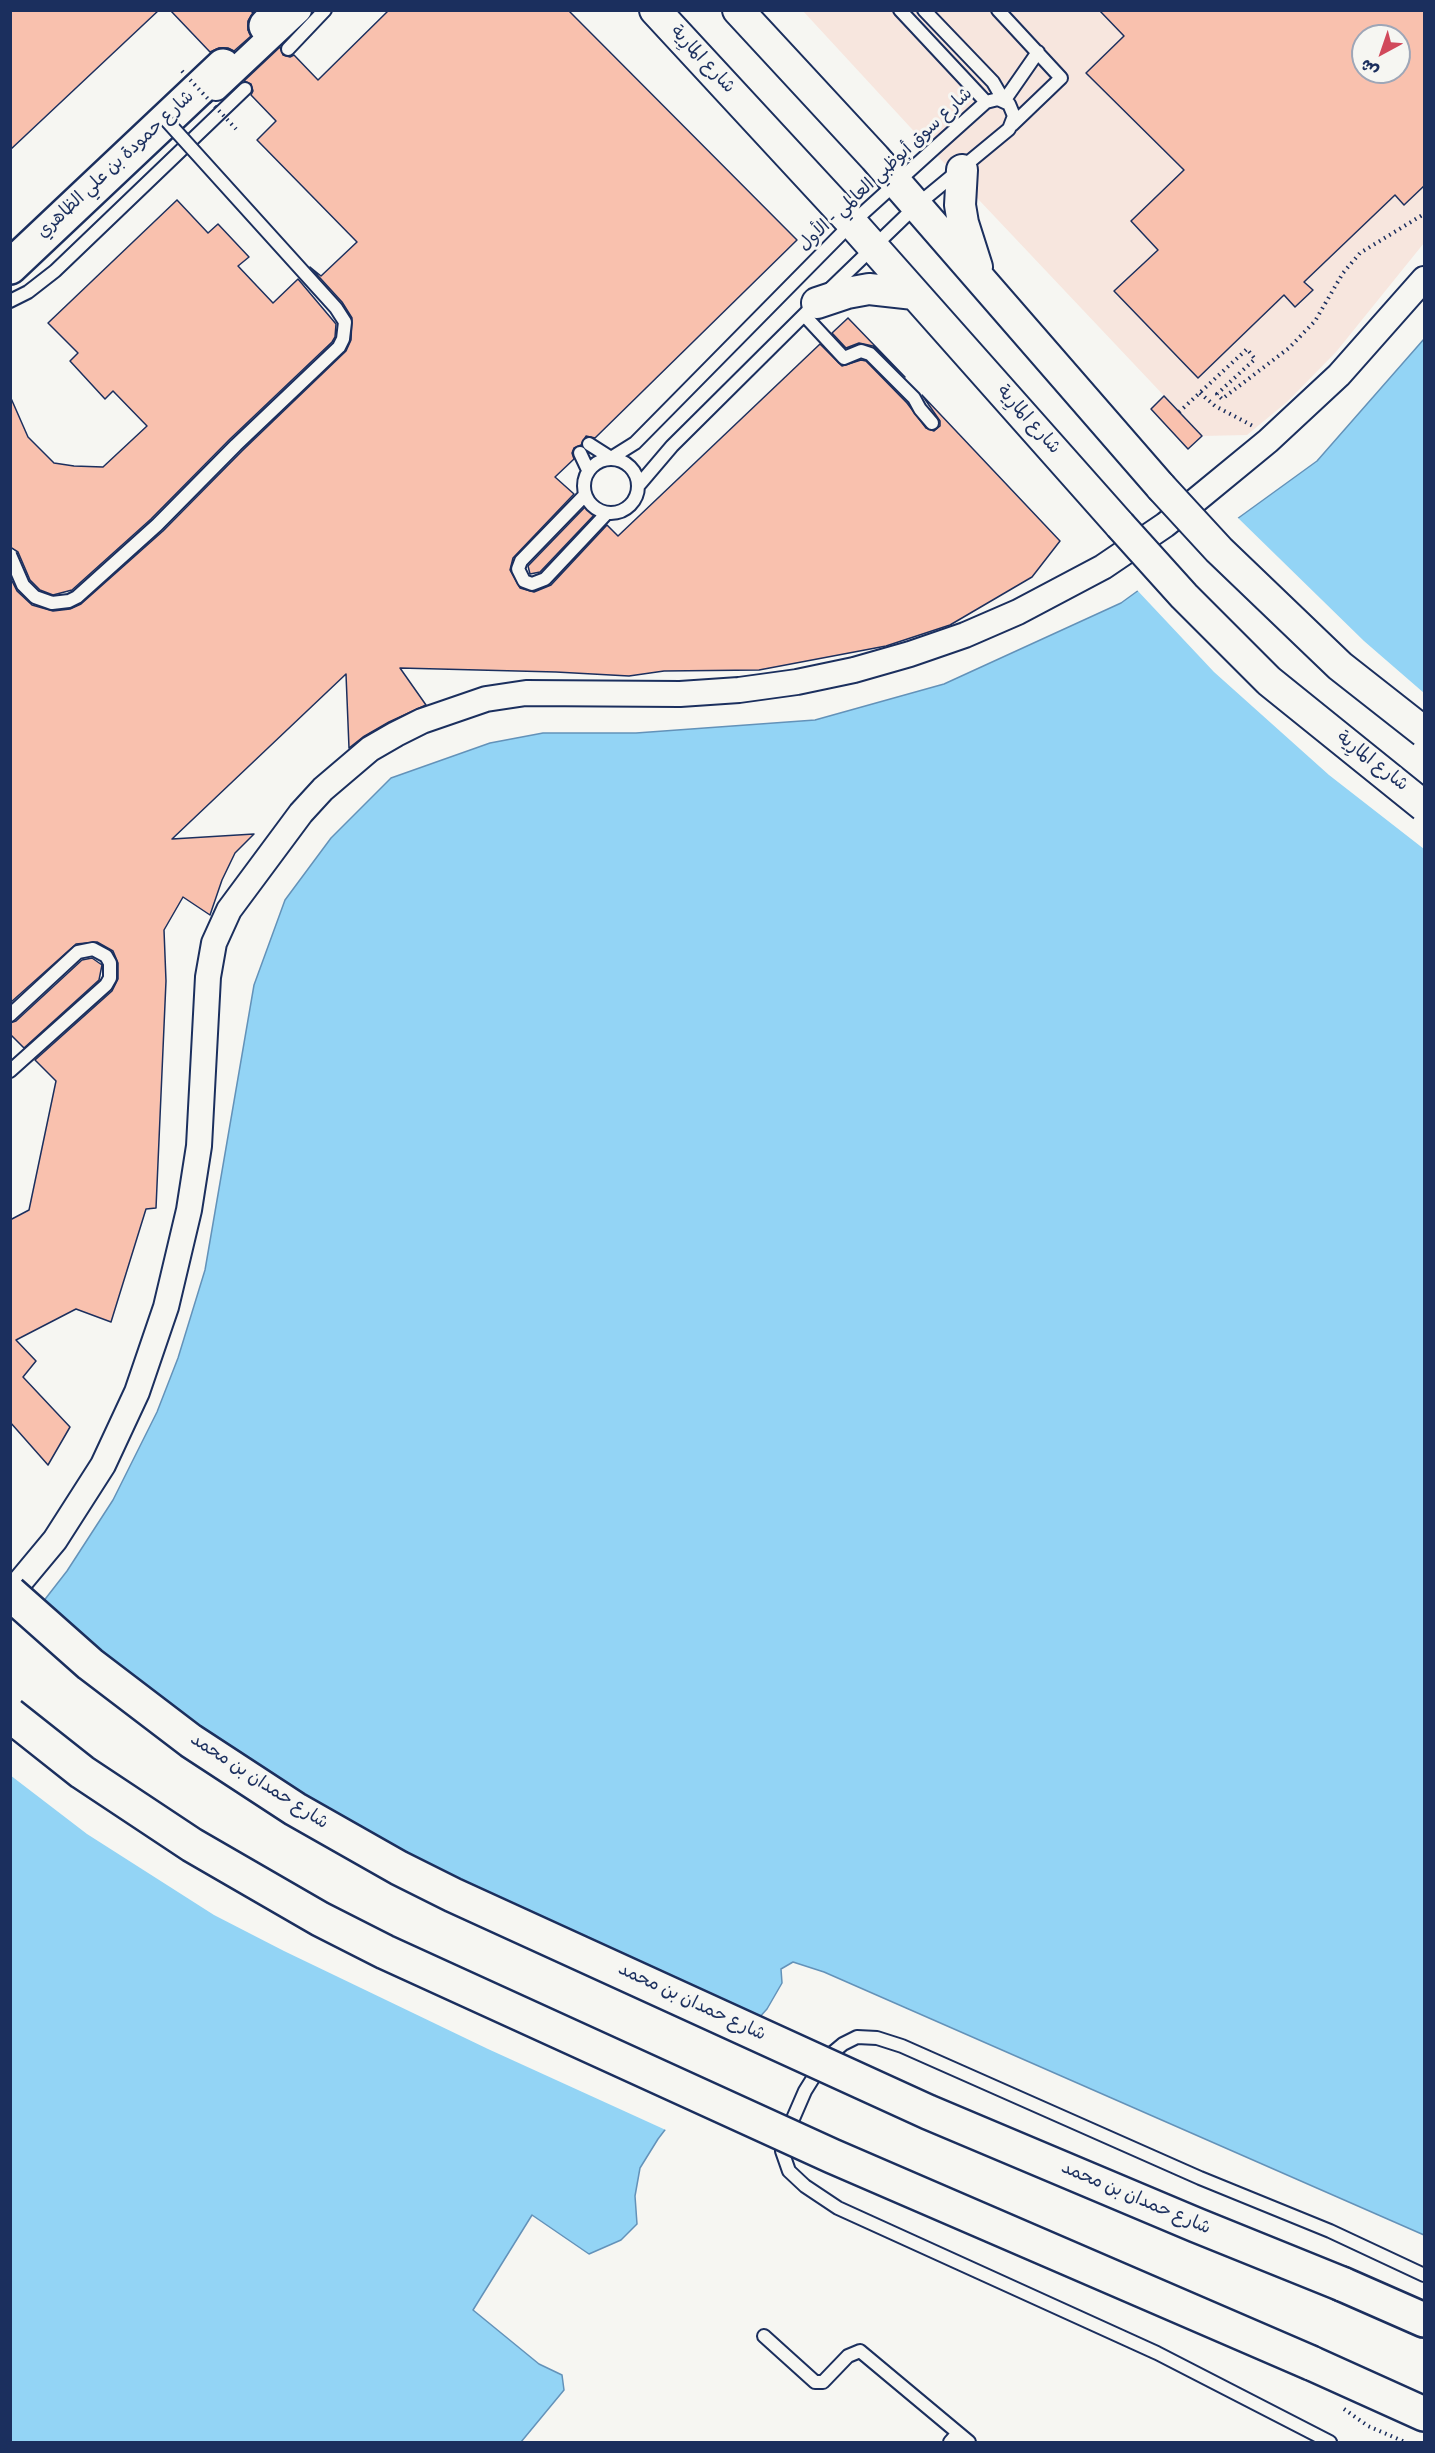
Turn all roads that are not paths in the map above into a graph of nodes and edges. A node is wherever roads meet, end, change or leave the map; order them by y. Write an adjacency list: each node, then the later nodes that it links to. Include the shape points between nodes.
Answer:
1 (299, 10): 25 (street)
2 (325, 10): 8 (lane)
3 (655, 10): 20 (street, شارع المارِية)
4 (738, 10): 18 (street)
5 (900, 10): 13 (lane)
6 (924, 10): 12 (lane, via 993,82)
7 (999, 10): 9 (lane)
8 (279, 29)
9 (1038, 52): 12 (lane); 15 (lane, via 1061,78)
10 (223, 66): 14 (main road, شارع حمودة بن علي الظاهري, via 190,80)
11 (245, 89): 16 (lane)
12 (1004, 101): 13 (lane, شارع سوق أبوظبي العالمي - الأول); 15 (lane, شارع سوق أبوظبي العالمي - الأول, via 1014,117)
13 (986, 102): 18 (lane, شارع سوق أبوظبي العالمي - الأول)
14 (166, 120): 16 (lane, bridge); 22 (main road, شارع حمودة بن علي الظاهري)
15 (1009, 129): 17 (lane)
16 (188, 144): 27 (lane, via 43,281); 37 (lane, bridge, via 336,308 345,322 343,339 157,525 77,597 52,603 35,597 23,585)
17 (962, 170): 19 (lane); 23 (street, via 963,223)
18 (897, 183): 19 (street); 20 (lane, شارع سوق أبوظبي العالمي - الأول)
19 (917, 206): 21 (lane); 23 (street)
20 (852, 223): 21 (street, شارع المارِية); 32 (lane, شارع سوق أبوظبي العالمي - الأول, via 641,437)
21 (873, 247): 26 (street, شارع المارِية); 28 (lane)
22 (10, 267)
23 (980, 278): 38 (street, bridge, via 1219,550 1340,666)
24 (1425, 279): 42 (street, via 1340,375 1196,501 1134,546 1018,612 965,635 854,670 750,688 680,694 526,693 486,699 396,734 322,789 229,910 214,943 208,977 199,1146 189,1210 166,1307 137,1392 103,1465 54,1540)
25 (10, 281)
26 (914, 294): 28 (street, via 869,289 847,293); 39 (street, شارع المارِية, bridge, via 1176,587 1254,666)
27 (10, 301)
28 (810, 309): 29 (lane, via 844,358 861,351 870,354 914,398); 34 (lane, via 672,446)
29 (932, 423)
30 (589, 444): 32 (lane)
31 (580, 453): 33 (lane)
32 (610, 458): 33 (lane, شارع سوق أبوظبي العالمي - الأول, via 598,461); 34 (lane, via 619,459 633,470)
33 (588, 470): 35 (lane)
34 (638, 486): 36 (lane, via 625,510)
35 (585, 495): 36 (lane, via 590,504); 36 (lane, via 521,561 518,569 524,581 532,584 545,579)
36 (607, 513)
37 (10, 555)
38 (1425, 732)
39 (1425, 806)
40 (10, 1015): 41 (lane, via 78,952 93,949 110,963 106,985)
41 (10, 1071)
42 (10, 1594): 45 (main road, شارع حمدان بن محمد, bridge, via 90,1664 191,1741 295,1809 399,1868 928,2112)
43 (10, 1715): 47 (main road, bridge, via 82,1772 192,1845 385,1952 832,2156)
44 (1425, 2275): 50 (lane, via 877,2038 857,2037 843,2044 825,2059 805,2091 782,2151 789,2171 805,2186 838,2208 1157,2353)
45 (1425, 2320)
46 (764, 2336): 48 (lane, via 815,2382 823,2382 848,2356 860,2351)
47 (1425, 2414)
48 (954, 2438): 49 (lane)
49 (969, 2442)
50 (1330, 2442)

